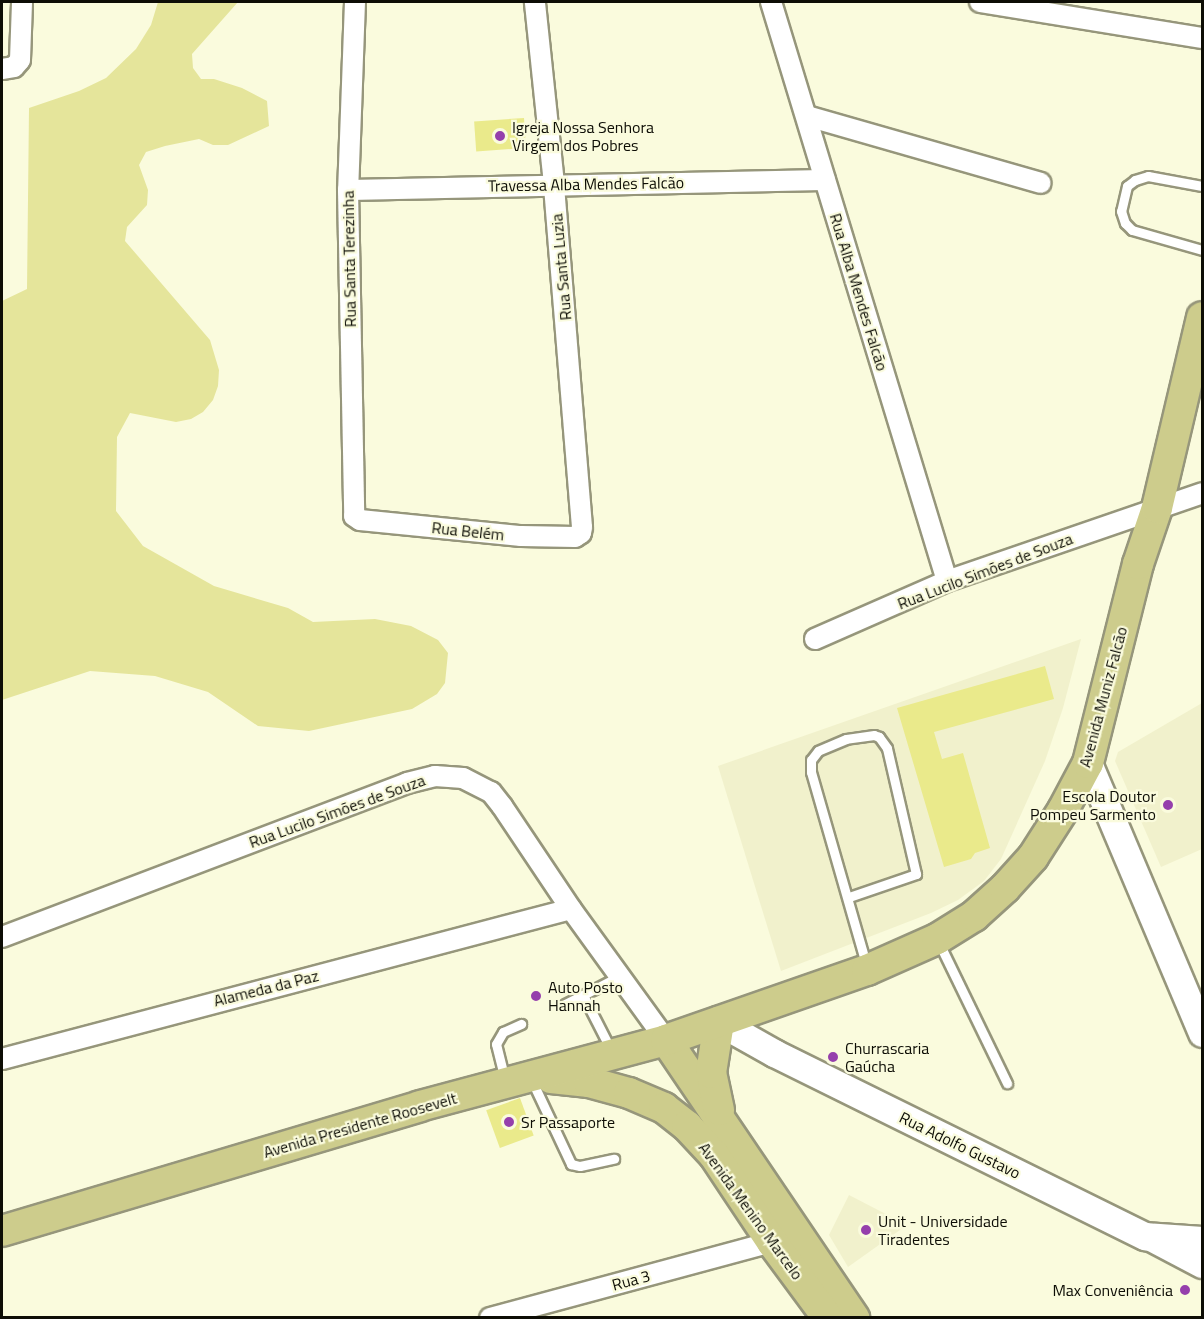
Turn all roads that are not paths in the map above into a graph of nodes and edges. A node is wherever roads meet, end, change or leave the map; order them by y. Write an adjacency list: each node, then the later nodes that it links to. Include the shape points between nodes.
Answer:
1 (22, 2): 7 (street, via 20,60 14,67)
2 (355, 2): 13 (street, Rua Santa Terezinha)
3 (535, 2): 11 (street, Rua Santa Luzia)
4 (771, 2): 8 (street, Rua Alba Mendes Falcão)
5 (980, 2): 6 (street)
6 (1203, 38)
7 (2, 69)
8 (807, 116): 9 (street, Rua Alba Mendes Falcão); 10 (street)
9 (825, 180): 11 (street, Travessa Alba Mendes Falcão); 20 (street, Rua Alba Mendes Falcão)
10 (1041, 183)
11 (554, 184): 13 (street, Travessa Alba Mendes Falcão); 19 (street, Rua Santa Luzia)
12 (1203, 186): 14 (lane, via 1148,176 1127,186 1121,211 1132,231)
13 (348, 190): 18 (street, Rua Santa Terezinha)
14 (1203, 250)
15 (1203, 317): 17 (main road, Avenida Muniz Falcão)
16 (1203, 493): 17 (street, Rua Lucilo Simões de Souza)
17 (1156, 508): 20 (street, Rua Lucilo Simões de Souza); 22 (main road, Avenida Muniz Falcão)
18 (354, 516): 19 (street, Rua Belém, via 360,520 521,536 566,538)
19 (581, 533)
20 (947, 581): 21 (street, Rua Lucilo Simões de Souza)
21 (815, 639)
22 (1088, 763): 26 (main road, Avenida Muniz Falcão, via 1033,857 974,916); 33 (main road)
23 (849, 897): 23 (lane, via 916,874 887,748 874,735 837,743 818,751 812,760 811,772); 27 (lane)
24 (572, 909): 25 (street, Rua Lucilo Simões de Souza, via 490,792 463,778 435,776 407,783); 28 (street, Rua Lucilo Simões de Souza); 36 (street, Alameda da Paz)
25 (2, 937)
26 (937, 939): 27 (main road, Avenida Muniz Falcão); 38 (lane)
27 (867, 970): 31 (main road, Avenida Muniz Falcão)
28 (620, 976): 29 (lane); 34 (street, Rua Lucilo Simões de Souza)
29 (583, 995): 30 (lane); 35 (lane)
30 (565, 1004)
31 (719, 1022): 34 (main road, Avenida Presidente Roosevelt); 39 (main road, via 711,1073); 42 (main road, Rua Adolfo Gustavo, via 774,1053)
32 (521, 1024): 37 (lane, via 503,1032 496,1044)
33 (1203, 1033)
34 (666, 1040): 35 (main road, Avenida Presidente Roosevelt); 39 (main road, Avenida Menino Marcelo)
35 (613, 1054): 37 (main road, Avenida Presidente Roosevelt)
36 (2, 1059)
37 (518, 1080): 40 (lane, via 571,1164 580,1166); 41 (main road, Avenida Presidente Roosevelt); 44 (main road, Avenida Menino Marcelo, via 589,1082 664,1108 714,1155)
38 (1007, 1083)
39 (727, 1132): 48 (main road, Avenida Menino Marcelo)
40 (614, 1159)
41 (2, 1231)
42 (1145, 1236): 43 (main road); 45 (street, Rua Adolfo Gustavo)
43 (1203, 1240)
44 (772, 1242): 46 (street, Rua 3); 47 (main road, Avenida Menino Marcelo)
45 (1203, 1266)
46 (490, 1317)
47 (828, 1317)
48 (854, 1317)

